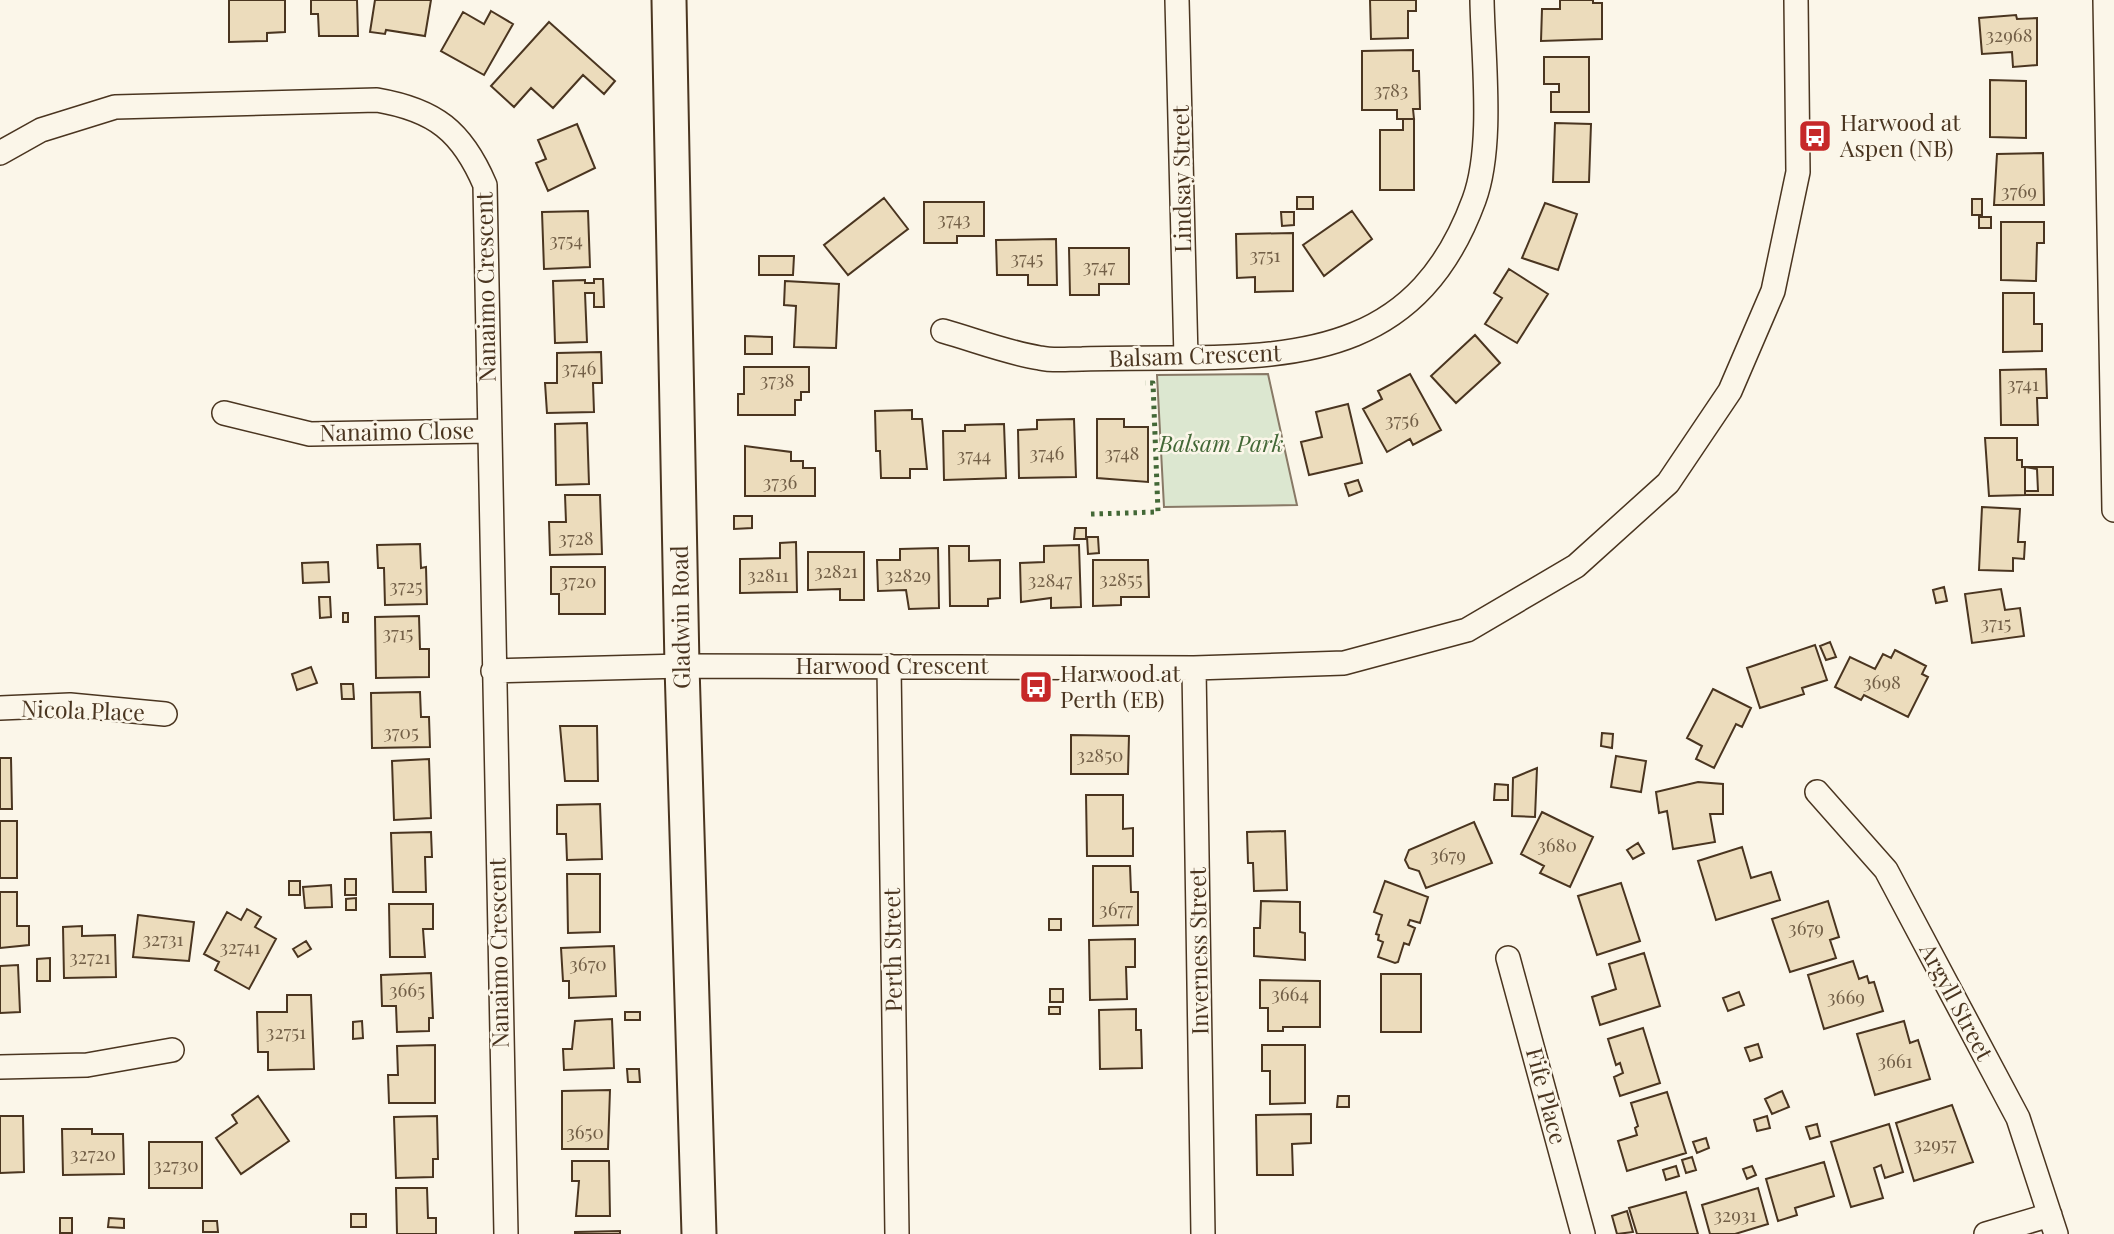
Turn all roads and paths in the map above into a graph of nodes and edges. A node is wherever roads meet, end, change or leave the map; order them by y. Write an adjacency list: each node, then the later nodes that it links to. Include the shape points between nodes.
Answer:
1 (669, 0): 12 (main road, Gladwin Road)
2 (1177, 0): 8 (street, Lindsay Street)
3 (1482, 0): 8 (street, Balsam Crescent, via 1481,172 1451,251 1431,281 1408,304 1343,341 1253,358)
4 (1796, 0): 14 (street, Harwood Crescent, via 1798,172 1773,291 1730,391 1668,483 1576,566 1467,630 1344,663)
5 (2105, 0): 11 (street)
6 (0, 153): 10 (street, Nanaimo Crescent, via 41,130 115,107 377,100 414,107 445,127 471,152 485,185)
7 (943, 331): 8 (street, Balsam Crescent, via 1041,359)
8 (1186, 358)
9 (224, 413): 10 (street, Nanaimo Close, via 310,434)
10 (488, 431): 15 (street, Nanaimo Crescent)
11 (2114, 510)
12 (682, 666): 13 (street, Harwood Crescent); 15 (street); 24 (main road, Gladwin Road)
13 (889, 666): 14 (street, Harwood Crescent); 25 (street, Perth Street)
14 (1194, 668): 26 (street, Inverness Street)
15 (493, 671): 23 (street, Nanaimo Crescent)
16 (0, 708): 17 (street, Nicola Place, via 70,705)
17 (165, 714)
18 (1818, 792): 22 (street, Argyll Street, via 1886,870 2018,1118)
19 (1508, 958): 27 (street, Fife Place)
20 (172, 1050): 21 (street, via 87,1065)
21 (0, 1068)
22 (2053, 1224): 28 (street)
23 (506, 1234)
24 (699, 1234)
25 (897, 1234)
26 (1203, 1234)
27 (1583, 1234)
28 (1986, 1234)

